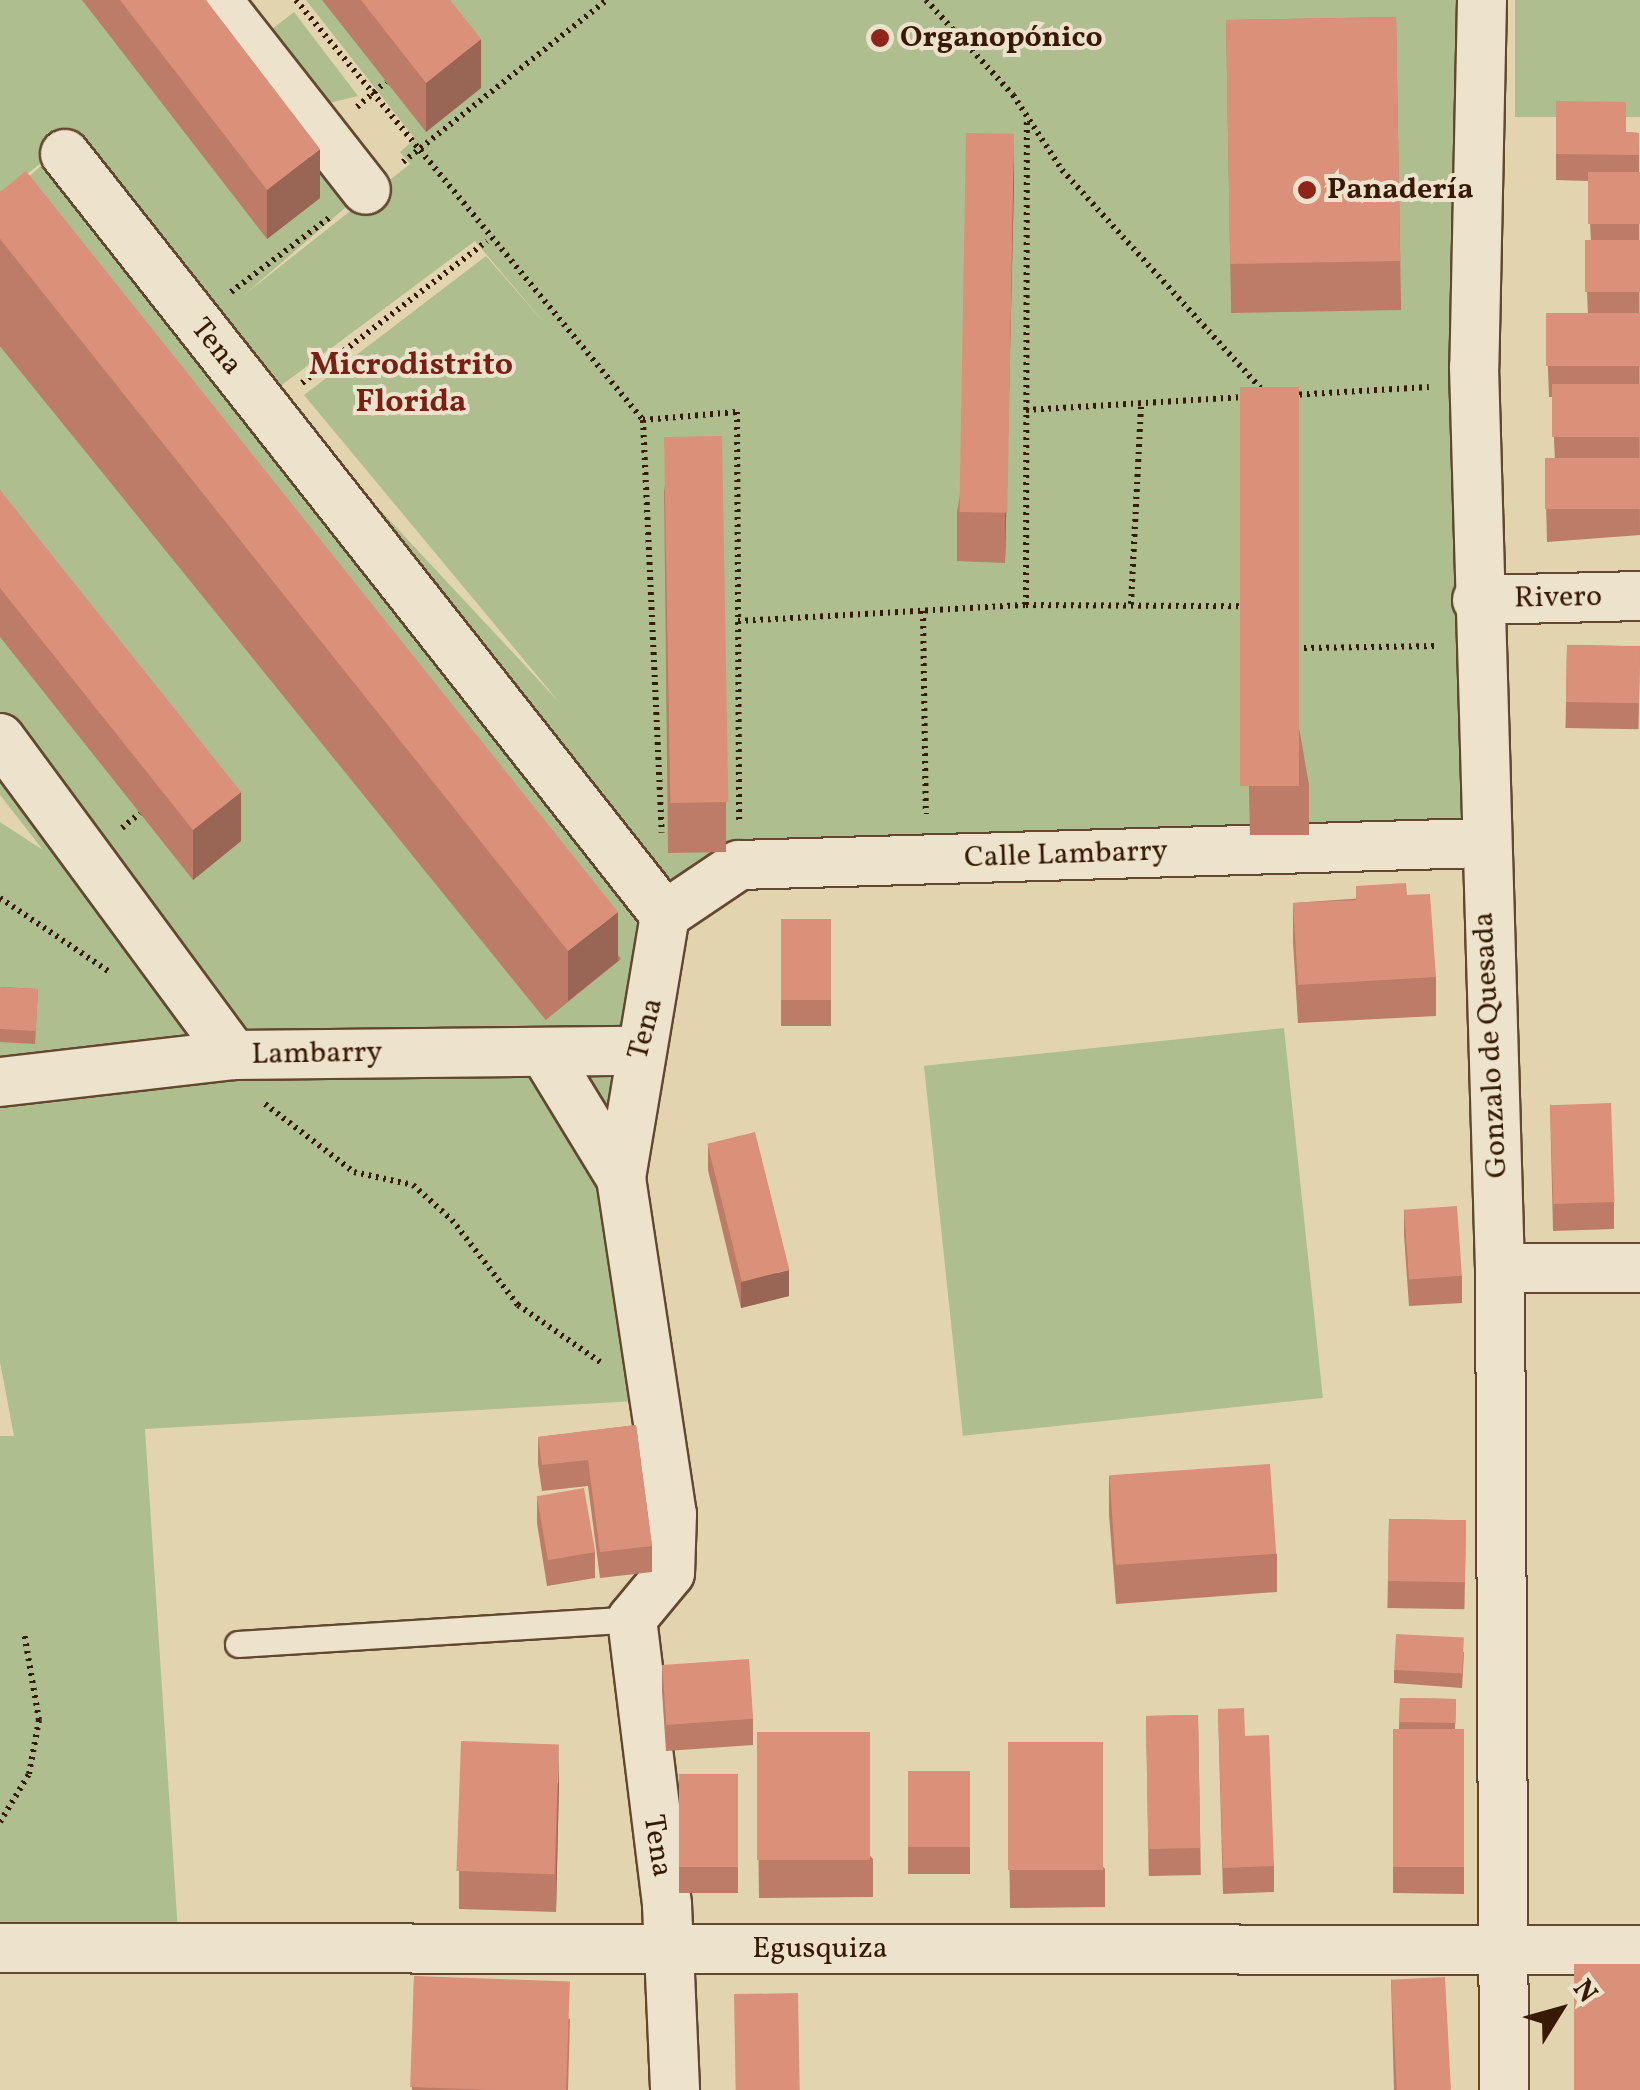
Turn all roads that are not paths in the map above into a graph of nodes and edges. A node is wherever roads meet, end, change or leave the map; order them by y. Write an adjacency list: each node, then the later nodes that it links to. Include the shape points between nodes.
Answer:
1 (217, 0): 4 (street)
2 (1482, 0): 6 (street, Gonzalo de Quesada)
3 (65, 154): 9 (street, Tena)
4 (366, 190)
5 (1640, 596): 6 (street, Rivero)
6 (1477, 622): 8 (street, Gonzalo de Quesada)
7 (0, 738): 11 (street)
8 (1482, 842): 9 (street, Calle Lambarry, via 739,865); 15 (street, Gonzalo de Quesada)
9 (665, 915): 10 (street, Tena, via 658,984)
10 (636, 1052): 12 (street, Lambarry); 14 (street, Tena)
11 (223, 1056): 12 (street, Lambarry); 13 (street, Lambarry)
12 (547, 1056): 14 (street)
13 (0, 1082)
14 (621, 1178): 17 (street, Tena, via 672,1514 670,1573)
15 (1500, 1268): 16 (street); 21 (street, Gonzalo de Quesada)
16 (1640, 1268)
17 (632, 1620): 18 (lane); 20 (street, Tena)
18 (238, 1644)
19 (0, 1948): 20 (street, Egusquiza)
20 (670, 1949): 21 (street, Egusquiza); 23 (street, Tena)
21 (1502, 1950): 22 (street, Egusquiza); 24 (street, Gonzalo de Quesada)
22 (1640, 1950)
23 (675, 2090)
24 (1504, 2090)

